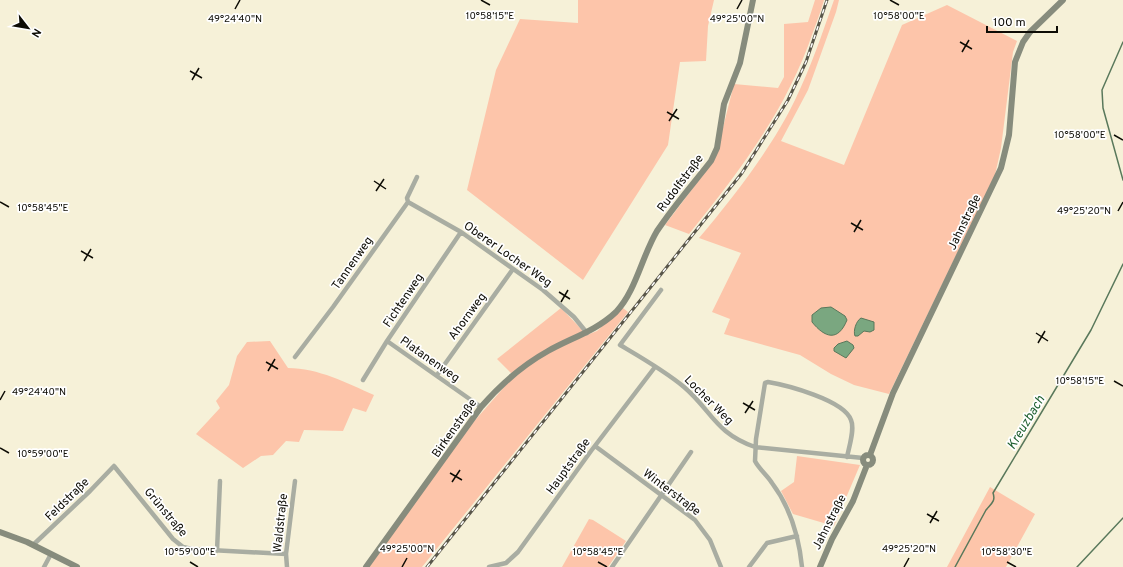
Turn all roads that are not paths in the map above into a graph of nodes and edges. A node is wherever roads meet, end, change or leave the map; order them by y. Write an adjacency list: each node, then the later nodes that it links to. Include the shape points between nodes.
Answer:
1 (753, 0): 8 (street, Rudolfstraße, via 740,62 724,104 717,148 711,161 658,231 644,255 625,300 616,312)
2 (1063, 0): 18 (street, Jahnstraße, via 1023,42 1015,62 1009,135 1001,168 893,393)
3 (417, 178): 4 (street, Tannenweg, via 407,198)
4 (408, 202): 5 (street, Oberer Locher Weg); 10 (street, Tannenweg)
5 (461, 232): 6 (street, Oberer Locher Weg); 9 (street, Fichtenweg)
6 (513, 269): 8 (street, Oberer Locher Weg, via 554,299); 12 (street, Ahornweg)
7 (661, 290): 11 (street, Locher Weg, via 620,345)
8 (587, 333): 14 (street, Birkenstraße, via 523,366)
9 (387, 342): 12 (street, Platanenweg); 13 (street, Fichtenweg)
10 (295, 357)
11 (655, 367): 15 (street, Hauptstraße); 16 (street, Locher Weg, via 689,392 724,431)
12 (437, 375): 14 (street, Platanenweg)
13 (363, 380)
14 (481, 407): 36 (street, Birkenstraße)
15 (595, 446): 25 (street, Winterstraße); 32 (street, Hauptstraße)
16 (755, 447): 19 (street, Locher Weg); 19 (street, via 764,386 768,382 796,387 813,394 849,416 852,423); 27 (street, via 756,464 773,483 785,504)
17 (691, 452): 25 (street)
18 (870, 455): 20 (street); 21 (street, Jahnstraße, via 873,462)
19 (847, 457): 20 (street, Locher Weg)
20 (863, 458): 21 (street)
21 (867, 465): 42 (street, Jahnstraße, via 853,501)
22 (114, 466): 28 (street, Feldstraße); 29 (street, Grünstraße, via 178,544 192,549)
23 (220, 481): 29 (street)
24 (295, 481): 31 (street, Waldstraße)
25 (661, 494): 38 (street); 39 (street, Winterstraße, via 686,512 704,530)
26 (0, 532): 28 (street)
27 (797, 536): 40 (street, via 768,543); 41 (street)
28 (33, 545): 30 (street)
29 (217, 551): 31 (street, Grünstraße)
30 (51, 554): 33 (street); 34 (street)
31 (286, 554): 35 (street, Waldstraße)
32 (507, 565): 37 (street, Hauptstraße)
33 (44, 567)
34 (77, 567)
35 (287, 567)
36 (366, 567)
37 (490, 567)
38 (612, 567)
39 (721, 567)
40 (749, 567)
41 (802, 567)
42 (820, 567)

